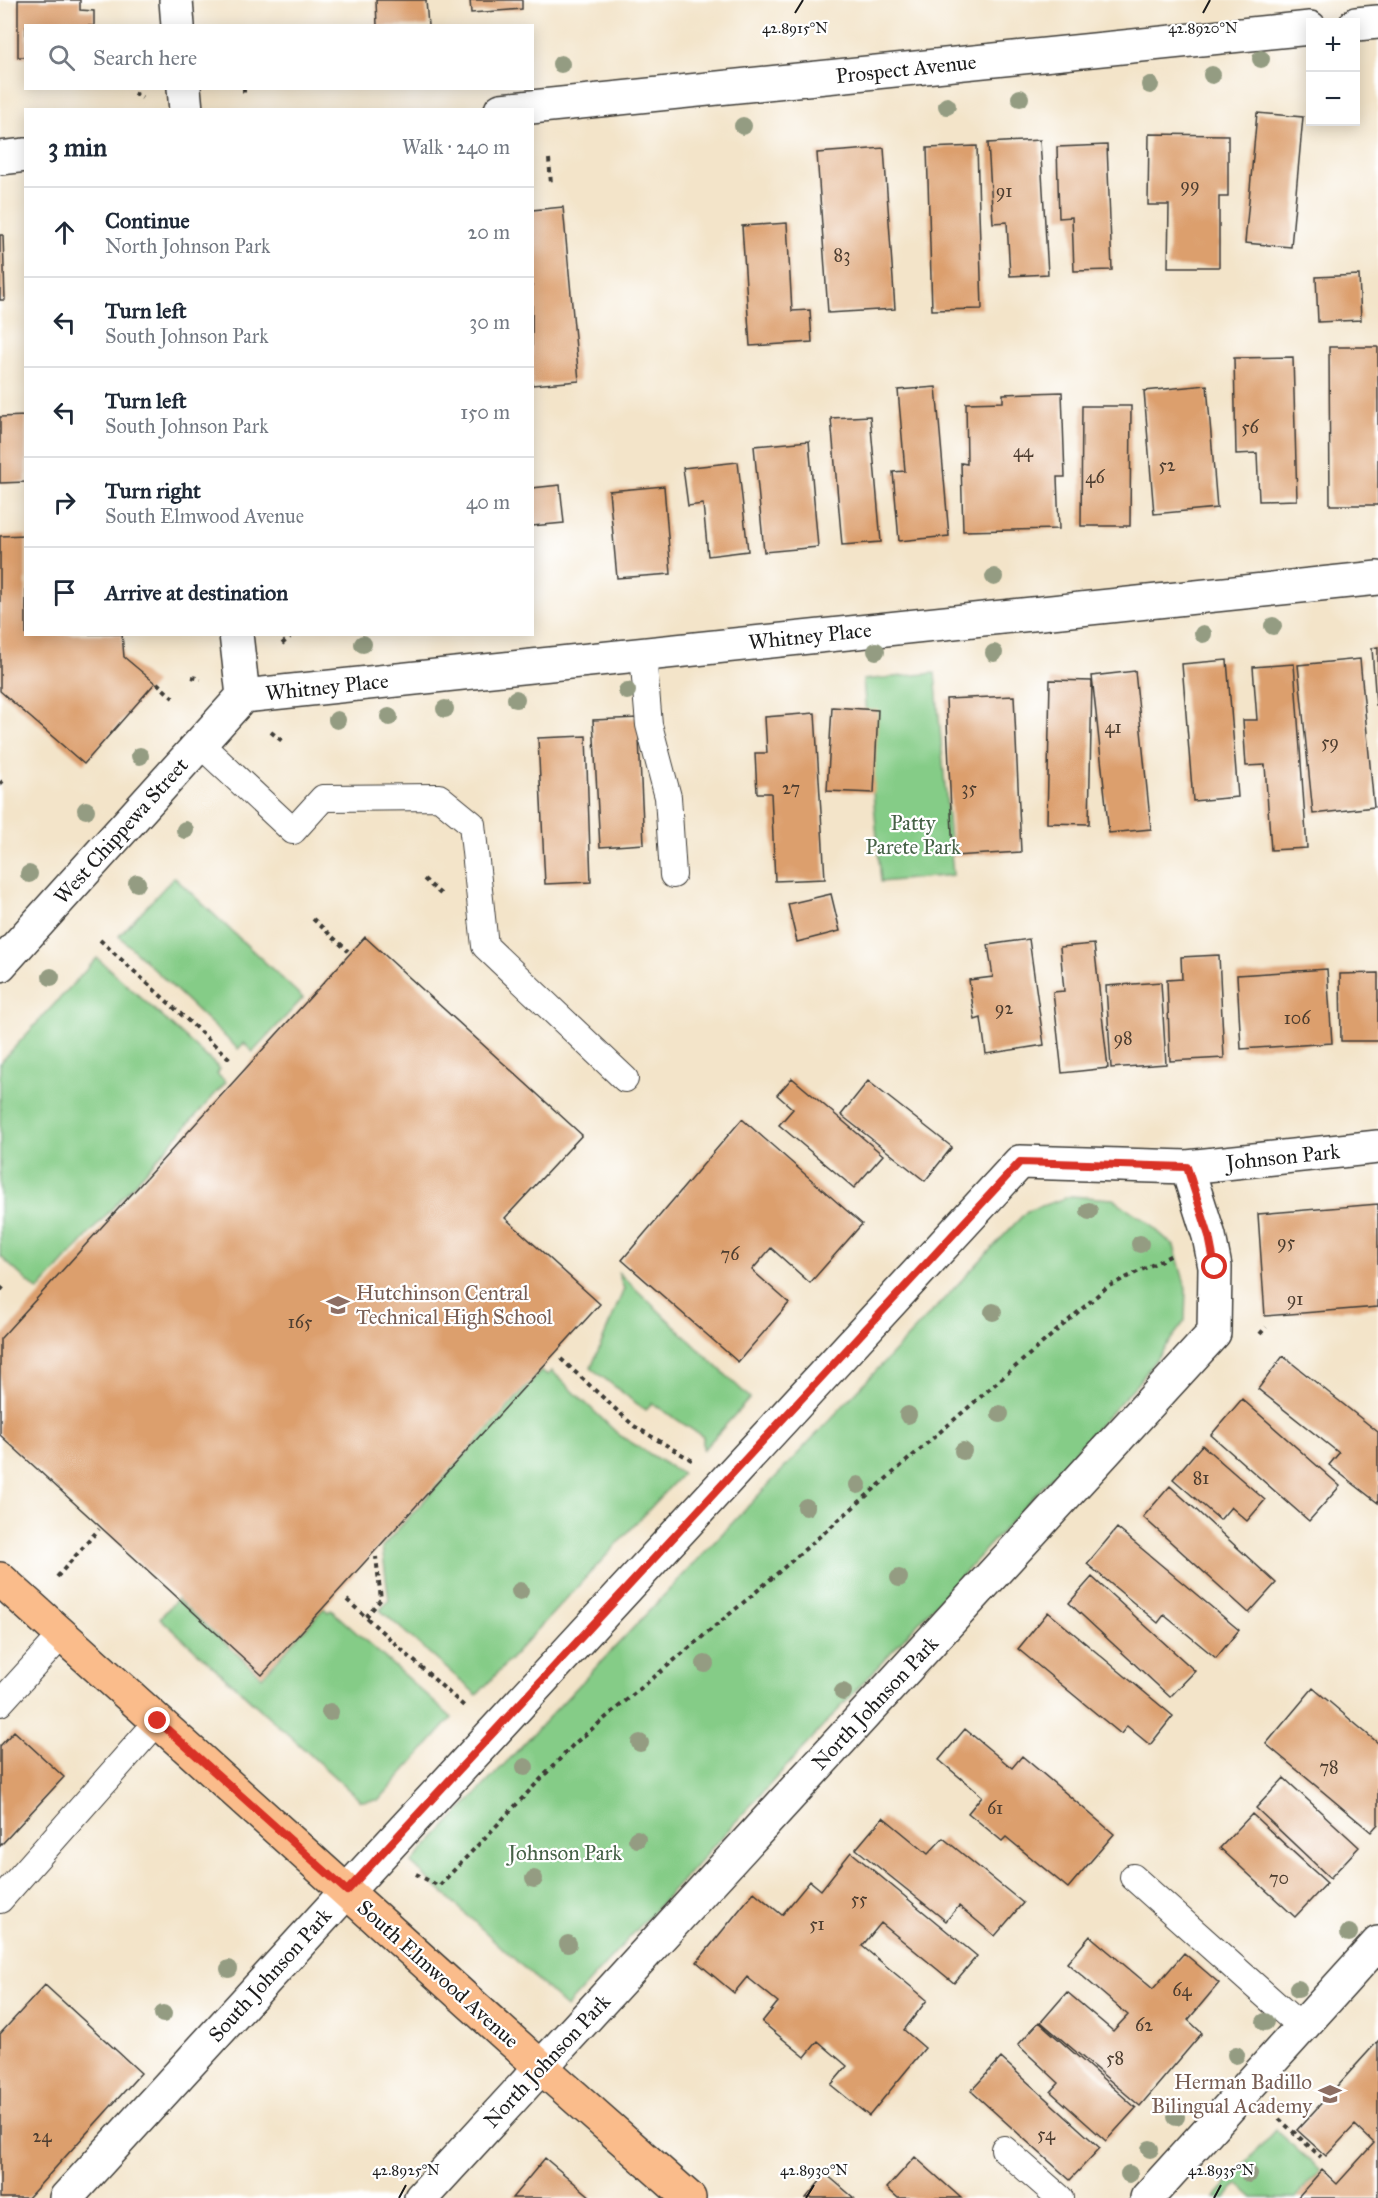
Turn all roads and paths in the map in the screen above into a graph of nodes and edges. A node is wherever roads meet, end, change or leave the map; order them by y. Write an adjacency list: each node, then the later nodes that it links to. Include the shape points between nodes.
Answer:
1 (176, 0): 3 (street)
2 (1378, 22): 4 (street)
3 (178, 24)
4 (1360, 24)
5 (1306, 29): 10 (street, Prospect Avenue)
6 (184, 90): 9 (street)
7 (134, 93): 8 (path)
8 (142, 98)
9 (186, 108)
10 (521, 108)
11 (24, 155): 12 (street)
12 (0, 158)
13 (549, 159): 14 (path)
14 (551, 184)
15 (1378, 578): 19 (street, Whitney Place)
16 (236, 636): 23 (street)
17 (290, 638): 18 (path)
18 (282, 644)
19 (643, 654): 23 (street, Whitney Place); 26 (lane, via 649,725 668,797)
20 (192, 677): 21 (path)
21 (201, 679)
22 (157, 683): 24 (path)
23 (243, 696): 25 (street, West Chippewa Street)
24 (173, 698)
25 (200, 744): 32 (street, West Chippewa Street); 34 (lane, via 293,831 323,798 439,796 472,824 485,946)
26 (673, 875)
27 (424, 879): 28 (path)
28 (450, 903)
29 (314, 919): 31 (path)
30 (100, 940): 33 (path)
31 (348, 951)
32 (0, 965)
33 (231, 1060)
34 (625, 1079)
35 (1378, 1147): 36 (street, Johnson Park)
36 (1187, 1167): 56 (street, South Johnson Park, via 1020,1162); 60 (street, North Johnson Park, via 1215,1267 1214,1333)
37 (1173, 1255): 54 (path, via 1107,1287 574,1744 439,1886)
38 (0, 1287): 39 (path)
39 (4, 1291)
40 (1266, 1327): 41 (path)
41 (1260, 1334)
42 (561, 1359): 43 (path, via 634,1426)
43 (694, 1461)
44 (99, 1529): 46 (path)
45 (376, 1557): 49 (path, via 381,1599)
46 (65, 1567)
47 (0, 1579): 50 (main road, South Elmwood Avenue)
48 (347, 1600): 49 (path)
49 (366, 1618): 52 (path)
50 (62, 1635): 51 (lane); 53 (main road, South Elmwood Avenue)
51 (0, 1703)
52 (473, 1714)
53 (158, 1721): 56 (main road, South Elmwood Avenue); 57 (lane)
54 (416, 1874)
55 (1133, 1877): 59 (lane)
56 (347, 1891): 60 (main road, South Elmwood Avenue); 64 (street, South Johnson Park)
57 (0, 1900)
58 (1378, 1943): 59 (street)
59 (1301, 2027): 68 (street)
60 (541, 2067): 65 (street, North Johnson Park); 66 (main road, South Elmwood Avenue)
61 (1279, 2120): 63 (path)
62 (1004, 2149): 67 (lane)
63 (1321, 2157)
64 (66, 2198)
65 (421, 2198)
66 (689, 2198)
67 (1060, 2198)
68 (1147, 2198)

